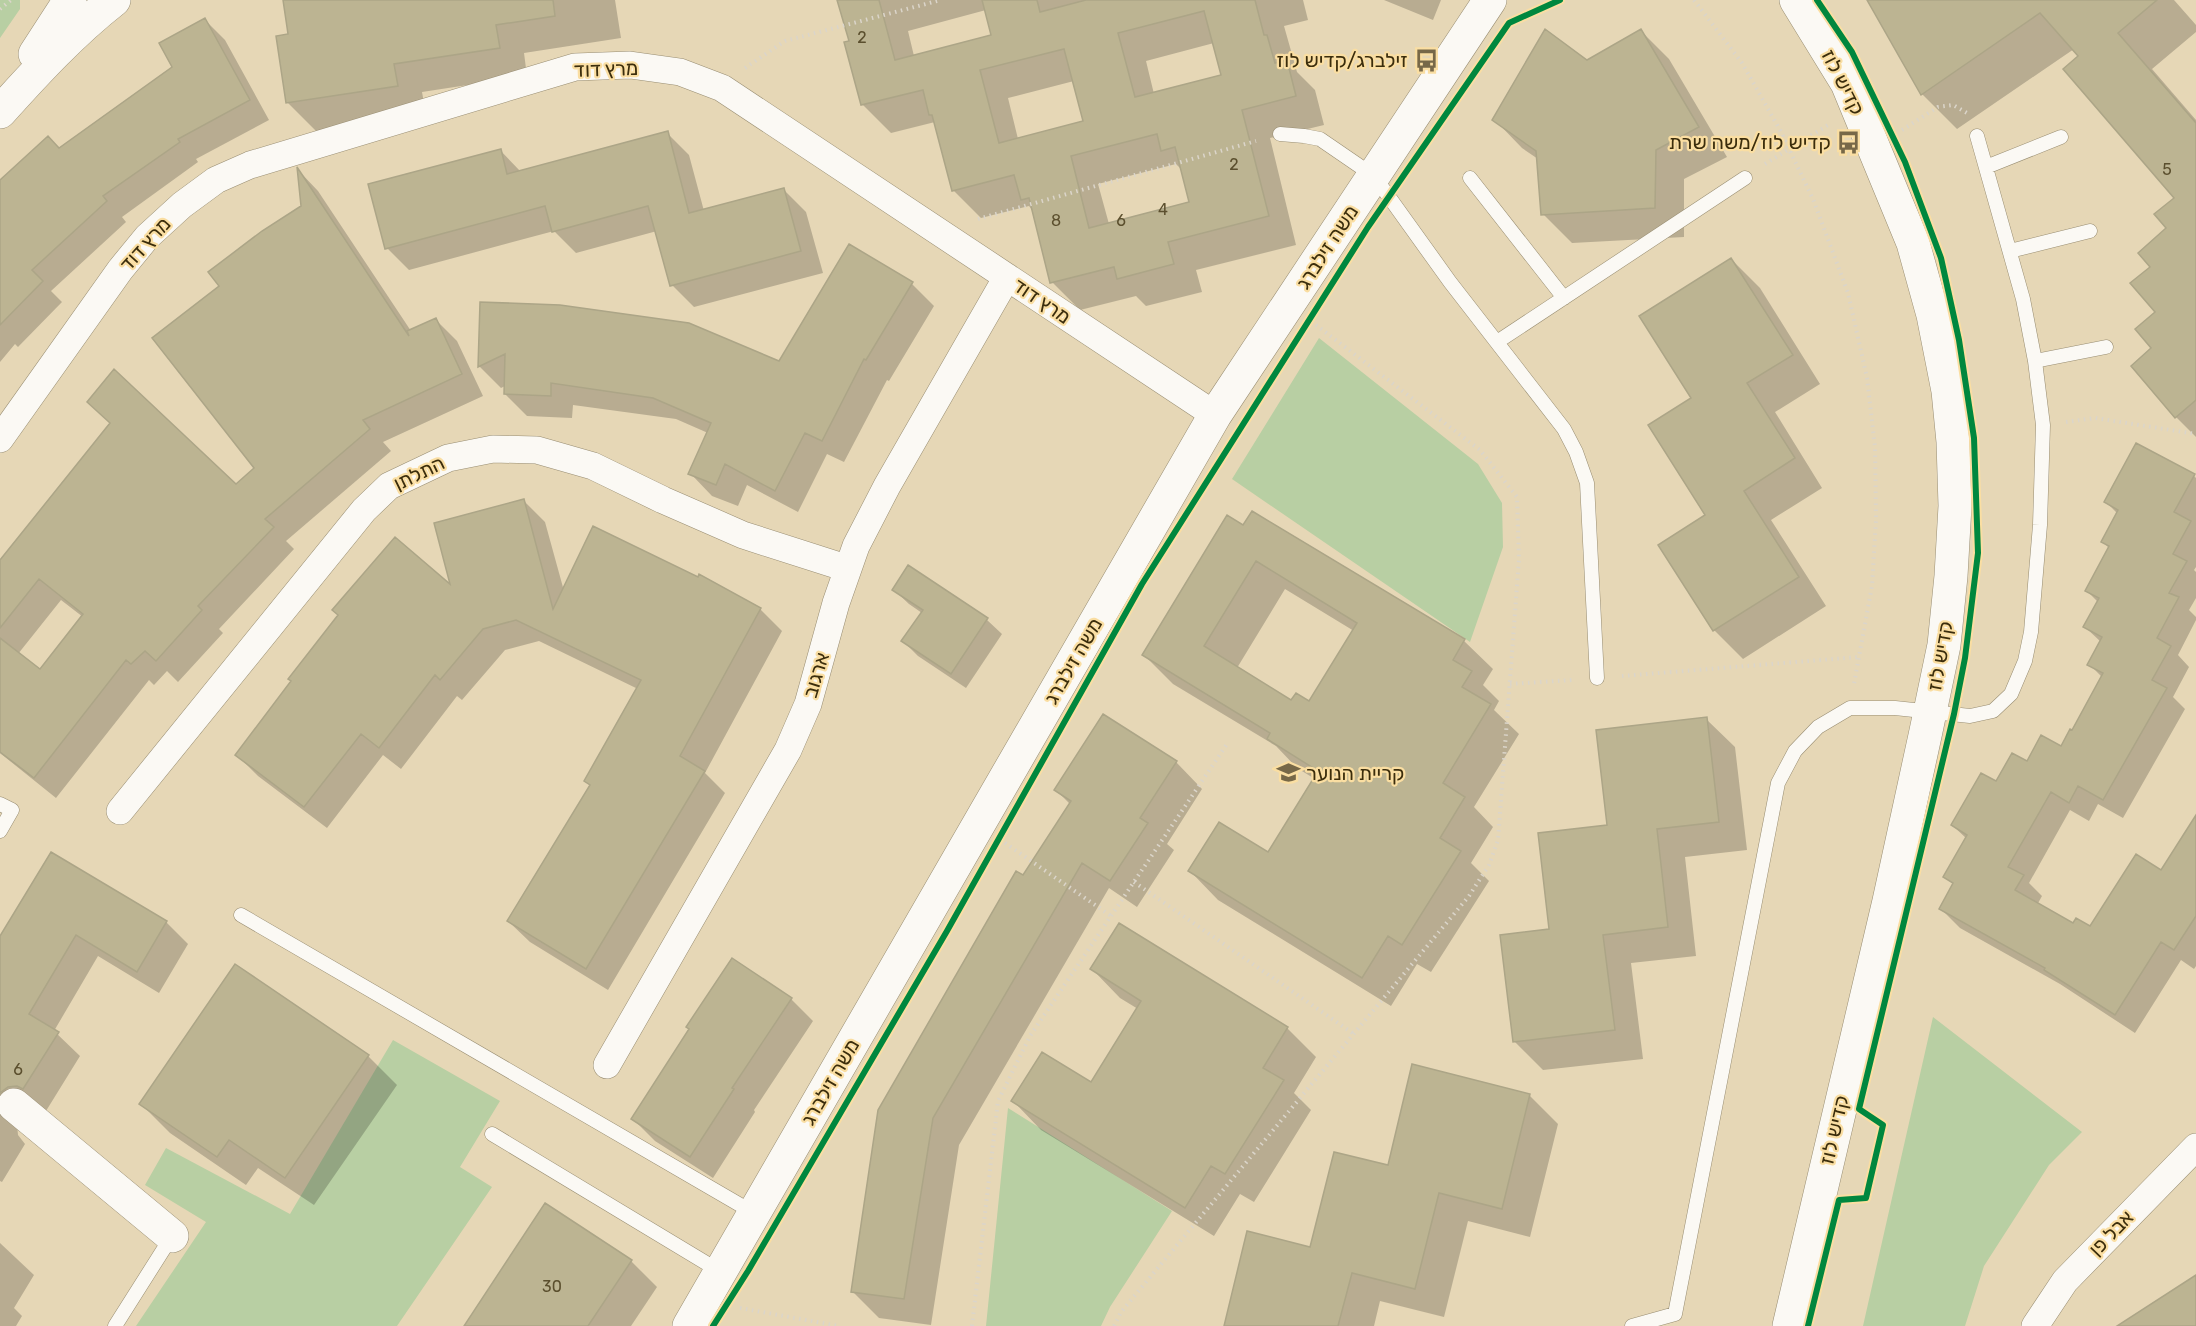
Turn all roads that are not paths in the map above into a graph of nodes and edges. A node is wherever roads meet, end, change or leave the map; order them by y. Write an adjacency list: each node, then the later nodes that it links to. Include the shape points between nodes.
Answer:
1 (70, 0): 5 (street)
2 (1796, 0): 25 (street, קדיש לוז, via 1847,83 1913,243 1948,391 1955,506 1952,576 1944,645)
3 (107, 2): 6 (street)
4 (1490, 4): 11 (street, משה זילברג)
5 (0, 106)
6 (0, 112)
7 (1280, 134): 11 (lane, via 1320,140)
8 (1977, 135): 10 (lane)
9 (2061, 138): 10 (lane)
10 (1986, 167): 15 (lane)
11 (1374, 176): 18 (lane); 21 (street, משה זילברג)
12 (1470, 178): 17 (lane)
13 (1745, 178): 17 (lane)
14 (2090, 231): 15 (lane)
15 (2010, 251): 20 (lane)
16 (1007, 277): 21 (street, מרץ דוד); 22 (street, מרץ דוד, via 722,88 680,72 640,66 575,67 250,165 216,180 182,205 140,245); 23 (street, ארגוב, via 887,486)
17 (1564, 298): 18 (lane)
18 (1497, 342): 24 (lane, via 1564,429 1587,483)
19 (2106, 347): 20 (lane)
20 (2035, 361): 25 (lane, via 2043,425 2040,525 2025,661 2011,694 1993,711 1970,716)
21 (1215, 415): 34 (street, משה זילברג)
22 (0, 439)
23 (846, 568): 27 (street, התלתן, via 742,535 592,466 537,450 493,449 448,458 389,486 364,510); 30 (street, ארגוב, via 808,704 788,750)
24 (1597, 678)
25 (1930, 712): 39 (lane, via 1850,708 1818,727 1795,751 1778,783 1675,1314); 40 (street, קדיש לוז)
26 (0, 804): 28 (lane, via 12,810)
27 (120, 811)
28 (0, 831)
29 (241, 915): 34 (lane)
30 (607, 1065)
31 (14, 1105): 35 (street)
32 (492, 1134): 36 (lane)
33 (2196, 1147): 41 (street, אבל פן, via 2065,1281)
34 (754, 1213): 36 (street, משה זילברג)
35 (172, 1236): 38 (lane)
36 (721, 1272): 37 (street, משה זילברג)
37 (696, 1314)
38 (116, 1326)
39 (1632, 1326)
40 (1789, 1326)
41 (2035, 1326)

